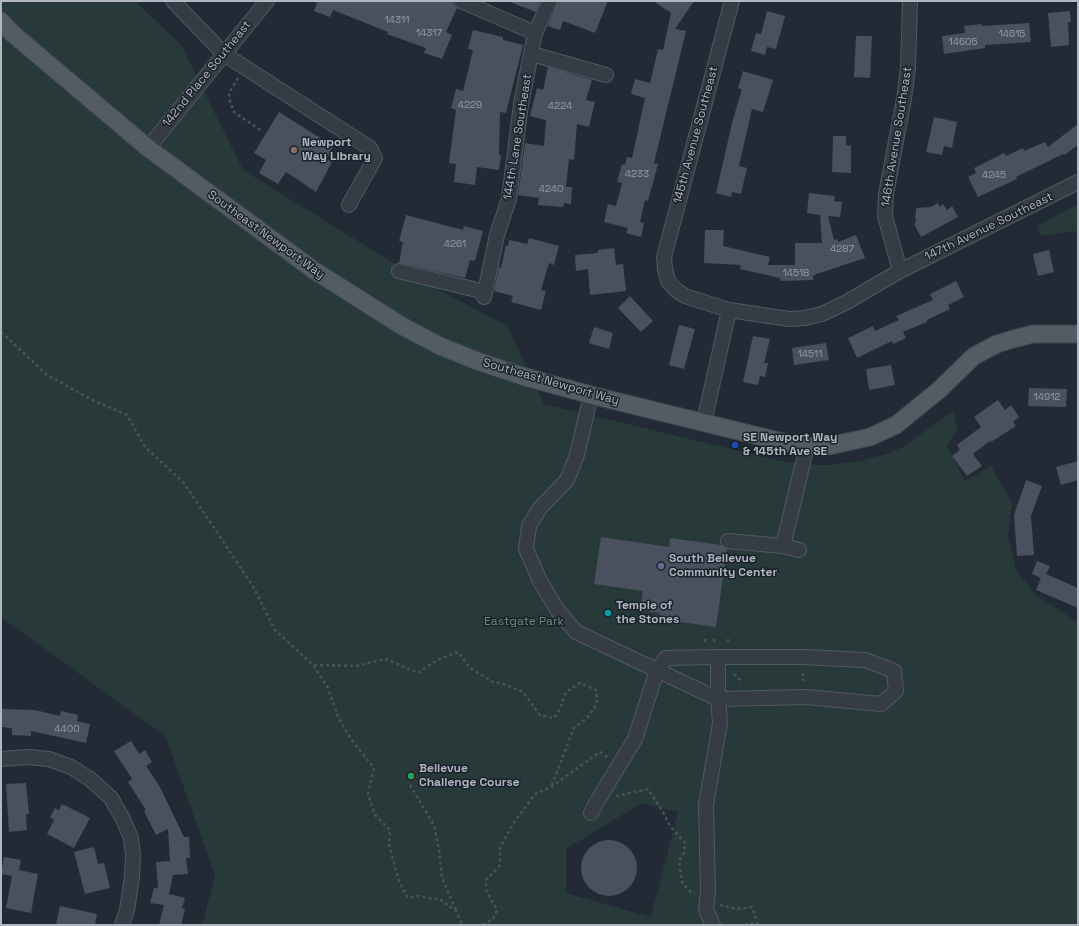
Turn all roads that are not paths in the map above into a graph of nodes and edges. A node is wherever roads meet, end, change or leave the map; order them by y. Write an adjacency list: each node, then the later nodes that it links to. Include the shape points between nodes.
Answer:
1 (173, 1): 9 (street)
2 (267, 1): 9 (street, 142nd Place Southeast)
3 (461, 1): 8 (street)
4 (550, 1): 8 (street, 144th Lane Southeast)
5 (732, 1): 15 (street, 145th Avenue Southeast, via 667,244)
6 (910, 1): 17 (street, 146th Avenue Southeast, via 908,68 886,194 885,216)
7 (1, 21): 12 (main road, Southeast Newport Way)
8 (536, 33): 10 (street, 144th Lane Southeast)
9 (224, 54): 12 (street, 142nd Place Southeast); 14 (street, via 370,148 375,158)
10 (532, 54): 11 (street); 16 (street, 144th Lane Southeast, via 522,104 509,199 497,236 484,294)
11 (606, 75)
12 (148, 148): 20 (main road, Southeast Newport Way, via 315,272 402,326 440,346 477,361)
13 (1078, 182): 17 (street, 147th Avenue Southeast)
14 (349, 204)
15 (665, 269): 18 (street, 147th Avenue Southeast, via 668,281 685,296)
16 (399, 270)
17 (900, 271): 18 (street, 147th Avenue Southeast, via 845,303 822,314 806,318 789,319)
18 (729, 310): 21 (street)
19 (1078, 334): 22 (main road, Southeast Newport Way, via 1033,334 997,344 974,356 939,390 896,425 849,442 829,446)
20 (591, 395): 21 (main road, Southeast Newport Way); 27 (street, via 577,455 567,480 540,508 529,526 526,549 558,611 576,632)
21 (704, 422): 22 (main road, Southeast Newport Way)
22 (807, 446): 24 (street)
23 (728, 541): 24 (street)
24 (784, 546): 25 (street)
25 (799, 550)
26 (718, 657): 27 (street, via 666,658); 28 (street); 28 (street, via 865,660 894,671 896,691 881,704 806,697)
27 (657, 670): 28 (street); 30 (street, via 635,739)
28 (718, 699): 32 (street, via 720,723 706,805 706,910)
29 (1, 759): 31 (street, via 49,759 71,767 90,779 111,798 123,818 133,855 127,910)
30 (591, 813)
31 (122, 925)
32 (713, 925)

